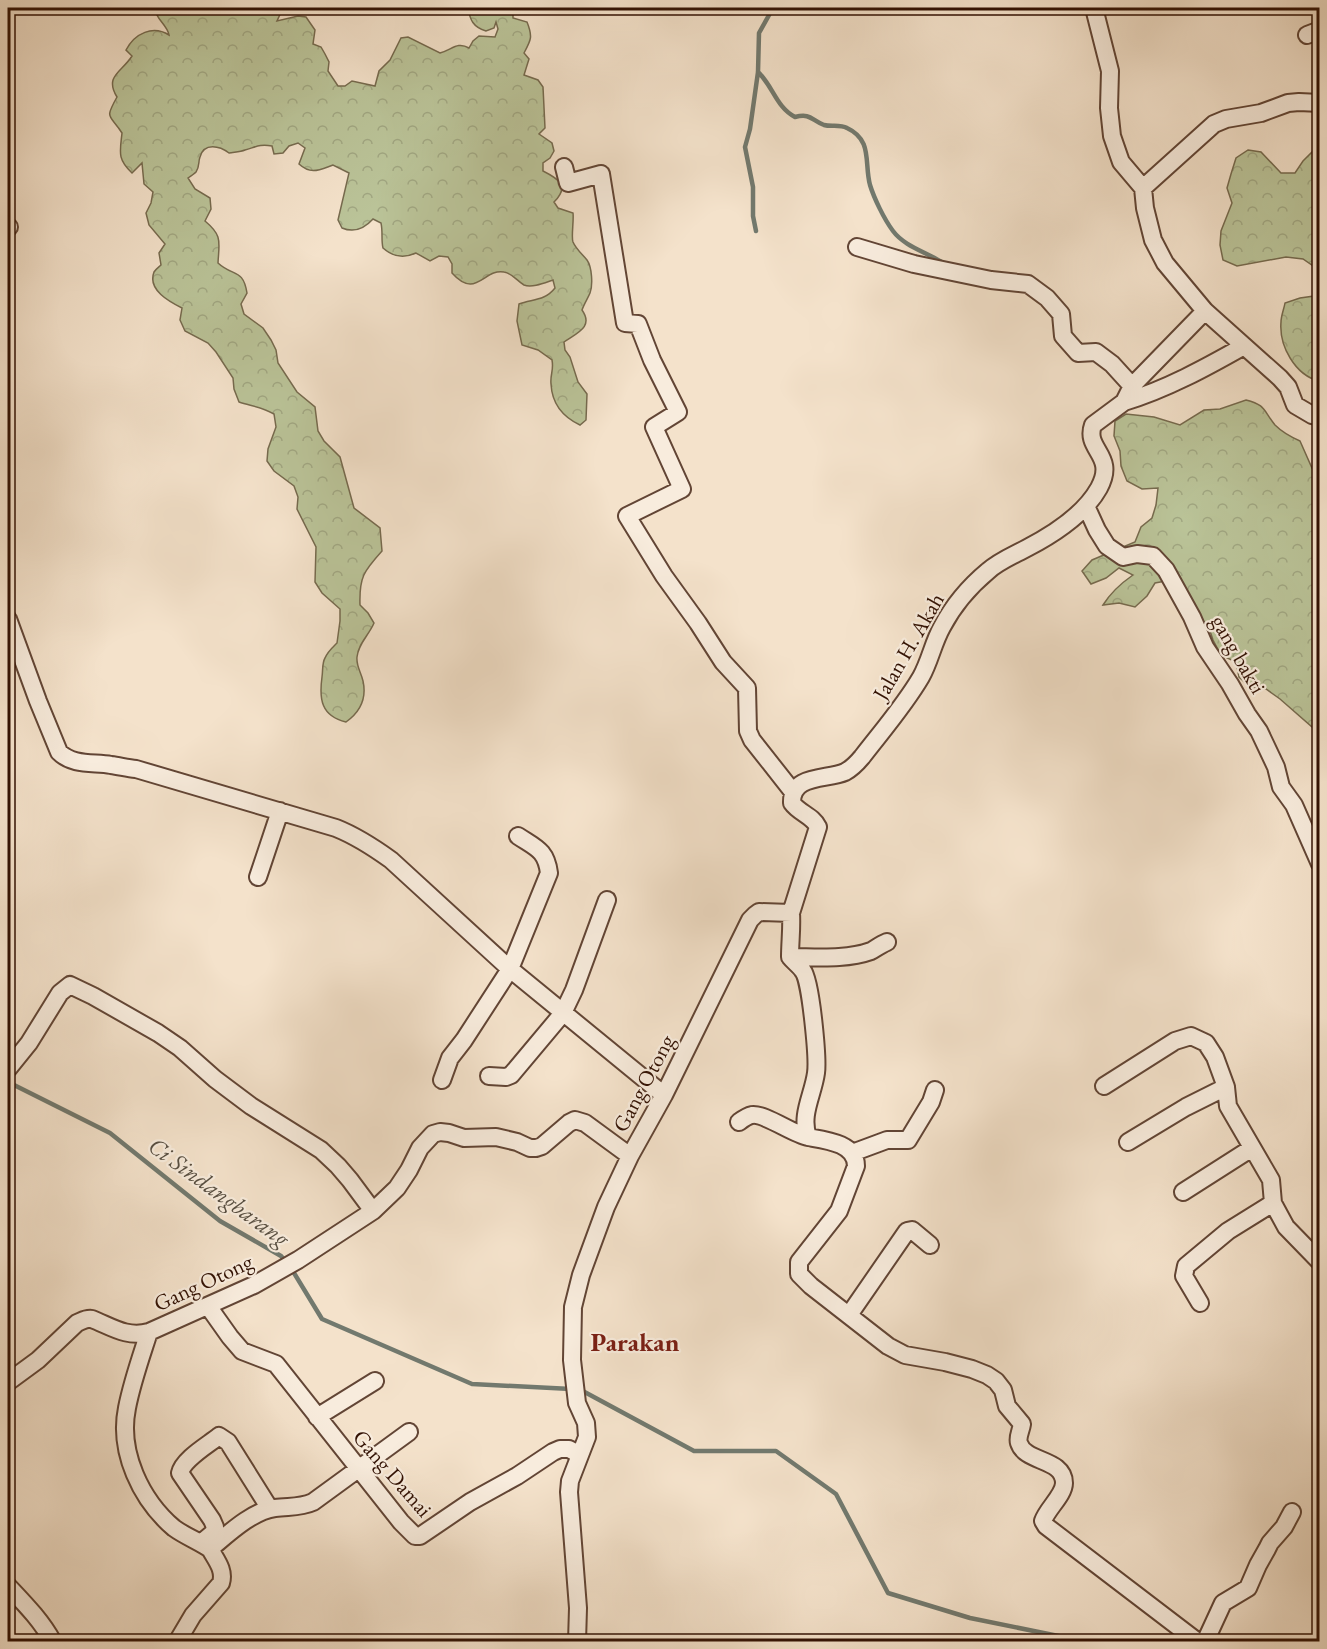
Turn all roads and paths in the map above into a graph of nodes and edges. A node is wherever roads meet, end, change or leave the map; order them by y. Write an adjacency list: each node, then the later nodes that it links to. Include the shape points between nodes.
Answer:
1 (1094, 8): 4 (street, via 1110,71 1112,136 1121,162)
2 (1320, 102): 4 (street, via 1288,103 1214,124)
3 (564, 167): 13 (street, via 568,183 601,174 625,322 638,324 678,412 654,427 682,489 627,516 723,662 747,688 748,730 752,740)
4 (1143, 188): 6 (street, via 1146,216 1157,248)
5 (857, 247): 8 (street, via 914,264 1029,284 1061,314 1062,336 1078,353 1096,352)
6 (1206, 311): 7 (street); 8 (street, Jalan H. Akah)
7 (1244, 346): 9 (street, via 1156,391); 10 (street, via 1288,387 1295,405)
8 (1132, 386): 9 (street, Jalan H. Akah)
9 (1124, 402): 11 (street, Jalan H. Akah, via 1093,425 1091,438 1105,463 1104,478)
10 (1320, 417)
11 (1086, 506): 13 (street, Jalan H. Akah, via 1069,522 989,570 963,597 941,628 915,687 858,762 844,772 803,782); 16 (street, gang bakti, via 1107,546 1123,557 1153,556 1166,570 1205,647 1259,731 1281,787 1294,805)
12 (8, 618): 14 (street, via 38,701 64,757 136,769)
13 (793, 792): 19 (street, via 792,803 818,827)
14 (280, 811): 17 (street); 22 (street, via 336,828 373,847)
15 (518, 836): 22 (street, via 537,848 547,860 549,873)
16 (1320, 864)
17 (258, 877)
18 (607, 900): 23 (street)
19 (791, 913): 21 (street); 30 (street, Gang Otong, via 759,912 750,920)
20 (887, 942): 21 (street, via 857,954)
21 (790, 957): 32 (street, via 804,971 808,984 815,1042 816,1074 804,1126)
22 (510, 969): 23 (street); 26 (street, via 450,1058)
23 (563, 1013): 25 (street, via 511,1075); 30 (street)
24 (10, 1065): 39 (street, via 29,1043 60,993 70,985 158,1033 251,1106 321,1150)
25 (489, 1076)
26 (442, 1080)
27 (1104, 1086): 28 (street, via 1175,1041 1191,1036 1206,1043)
28 (1226, 1087): 33 (street); 34 (street, via 1228,1106)
29 (936, 1090): 35 (street, via 908,1140 887,1140)
30 (664, 1095): 36 (street, Gang Otong)
31 (739, 1122): 32 (street, via 758,1115)
32 (808, 1137): 35 (street, via 843,1146)
33 (1128, 1142)
34 (1252, 1148): 37 (street); 38 (street, via 1271,1180)
35 (852, 1154): 44 (street, via 856,1166 839,1211 800,1262 799,1274)
36 (630, 1156): 39 (street, Gang Otong, via 575,1120 536,1148 496,1137 464,1138 440,1132 427,1139 400,1183); 50 (street, via 606,1207 573,1307 572,1360 587,1437)
37 (1183, 1192)
38 (1273, 1203): 41 (street, via 1286,1227); 42 (street, via 1228,1231 1186,1266 1184,1276)
39 (373, 1211): 43 (street, Gang Otong, via 290,1264)
40 (930, 1245): 44 (street, via 912,1230 907,1231)
41 (1320, 1262)
42 (1200, 1303)
43 (208, 1306): 45 (street, Gang Otong); 48 (street, Gang Damai, via 242,1351 276,1364)
44 (849, 1315): 59 (street, via 905,1356 972,1369 996,1381 1007,1406 1022,1424 1018,1437 1021,1447 1050,1464 1063,1478 1062,1489 1045,1515 1046,1526)
45 (149, 1332): 47 (street, Gang Otong, via 133,1335 88,1318); 54 (street, via 126,1410 128,1455 145,1496 158,1512 183,1534)
46 (375, 1381): 48 (street)
47 (8, 1382)
48 (317, 1417): 51 (street, Gang Damai)
49 (409, 1432): 51 (street)
50 (580, 1455): 51 (street, Gang Damai, via 569,1449 553,1452 420,1536 401,1522); 58 (street, via 569,1491)
51 (360, 1469): 52 (street, via 304,1506)
52 (270, 1509): 54 (street); 54 (street, via 228,1442 219,1436 187,1461 180,1473 215,1527)
53 (1292, 1512): 60 (street, via 1269,1543 1248,1588 1223,1603)
54 (206, 1546): 57 (street, via 223,1577)
55 (8, 1586): 56 (street)
56 (53, 1641)
57 (177, 1641)
58 (577, 1641)
59 (1198, 1641)
60 (1205, 1641)

